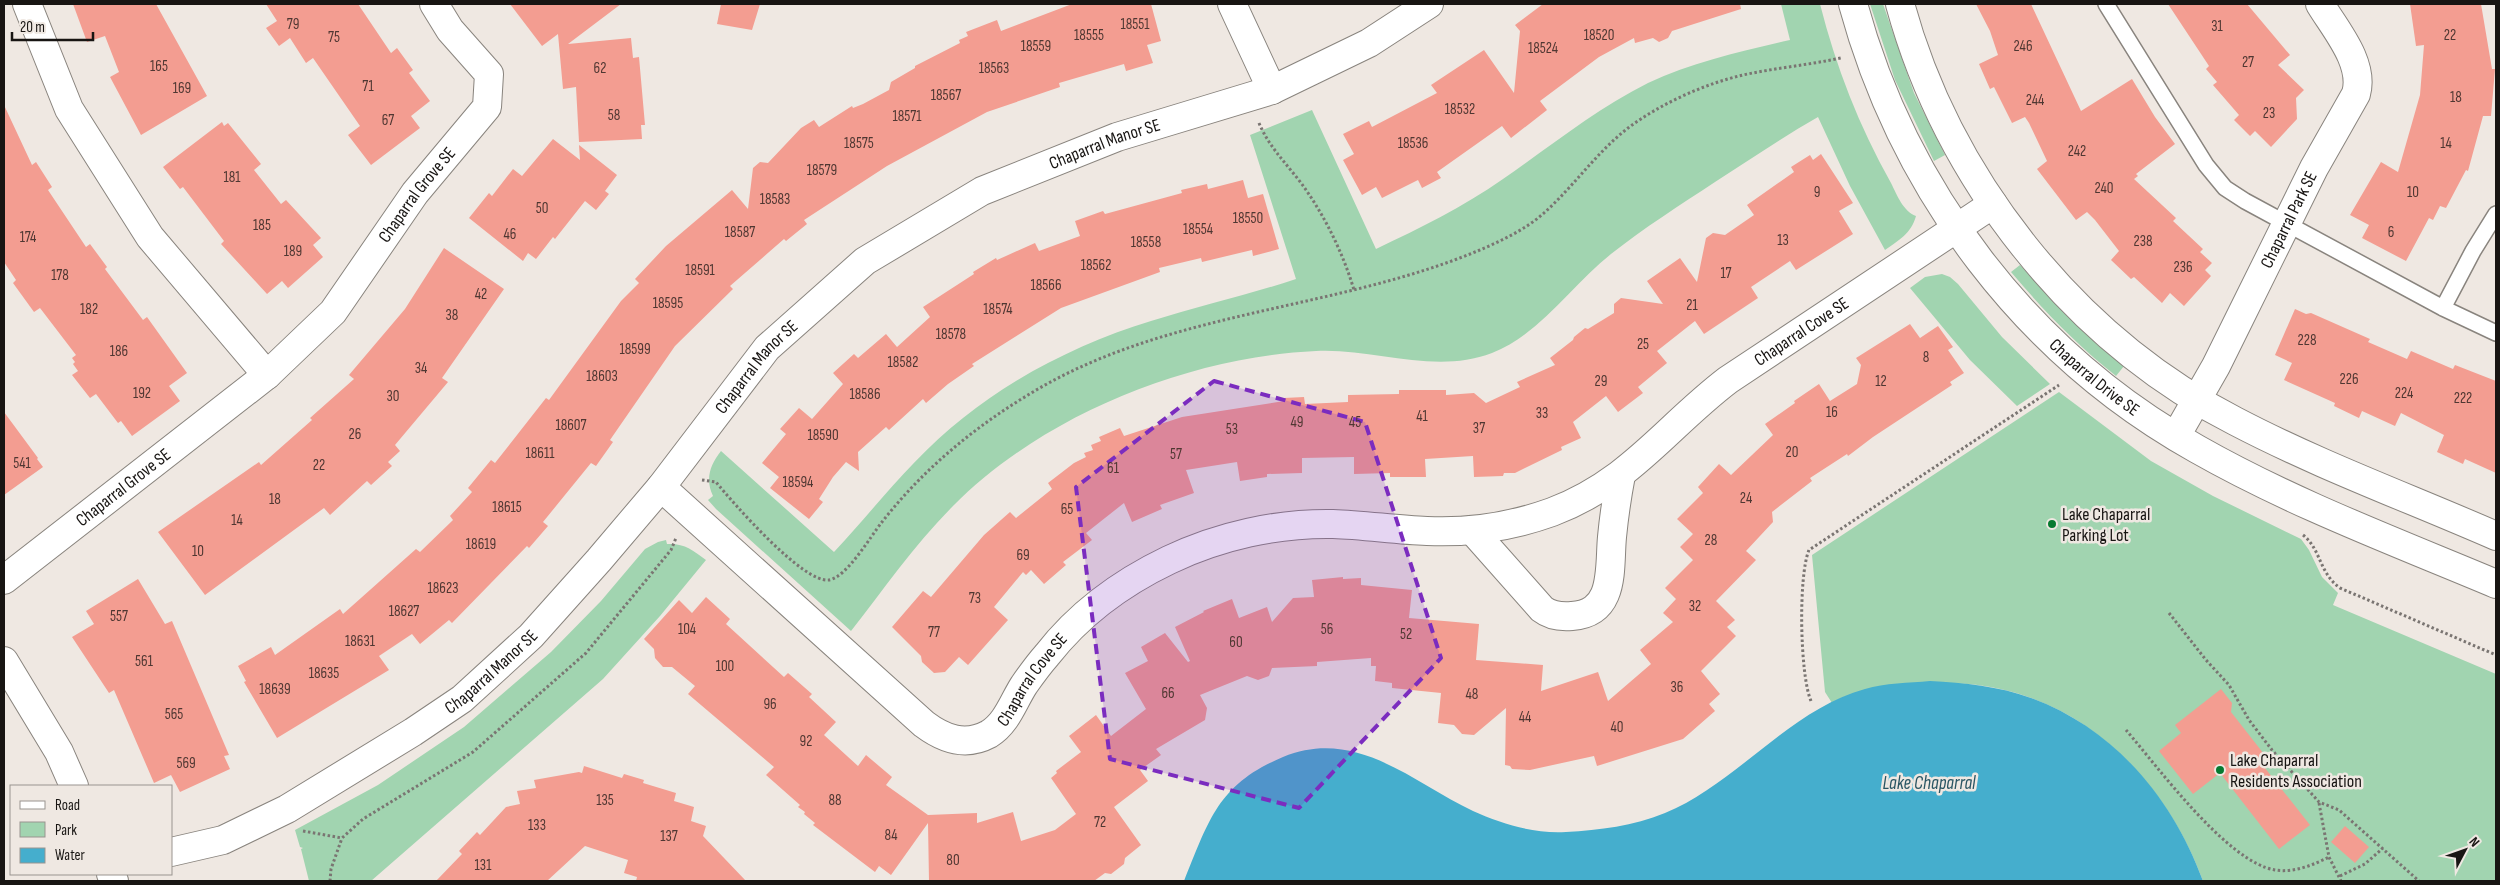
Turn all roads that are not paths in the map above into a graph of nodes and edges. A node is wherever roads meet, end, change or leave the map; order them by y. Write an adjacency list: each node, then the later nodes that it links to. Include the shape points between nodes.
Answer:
1 (27, 4): 16 (street, via 69,109 150,237)
2 (434, 4): 16 (street, Chaparral Grove SE, via 450,30 489,74 487,107 415,193 333,312)
3 (1232, 4): 9 (street)
4 (1430, 4): 9 (street, Chaparral Manor SE, via 1369,43)
5 (1853, 4): 13 (street, Chaparral Drive SE, via 1870,59 1892,112 1922,174)
6 (1900, 4): 10 (street, via 1939,109)
7 (2106, 4): 12 (lane, via 2217,180 2233,194)
8 (2320, 4): 12 (street, Chaparral Park SE, via 2352,58 2358,85 2350,106)
9 (1272, 90): 20 (street, Chaparral Manor SE, via 1117,138 982,191 865,261 767,348)
10 (1993, 204): 13 (street, Chaparral Cove SE); 17 (street, via 2038,262 2096,322 2143,362)
11 (2496, 214): 14 (lane)
12 (2285, 224): 14 (lane); 17 (street, Chaparral Park SE)
13 (1956, 229): 18 (street, Chaparral Drive SE, via 2007,294 2053,343 2114,394); 19 (street, Chaparral Cove SE, via 1728,380)
14 (2443, 308): 15 (lane)
15 (2496, 333)
16 (267, 375): 23 (street, Chaparral Grove SE)
17 (2198, 400): 18 (street, Chaparral Park SE); 22 (street, via 2265,436)
18 (2176, 436): 24 (street, Chaparral Drive SE, via 2281,491)
19 (1621, 475): 21 (street, Chaparral Cove SE, via 1553,511); 21 (street, via 1612,534 1610,580 1601,601 1583,614 1557,616 1542,609)
20 (662, 487): 21 (street, Chaparral Cove SE, via 924,724 948,738 963,741 987,734 1002,722 1024,685 1048,654 1092,610 1142,574 1192,550 1262,531 1315,525); 27 (street, Chaparral Manor SE, via 530,636 462,699 287,809 223,840)
21 (1472, 530)
22 (2496, 536)
23 (4, 580)
24 (2496, 584)
25 (4, 661): 26 (street, via 59,752)
26 (74, 785)
27 (172, 852)

